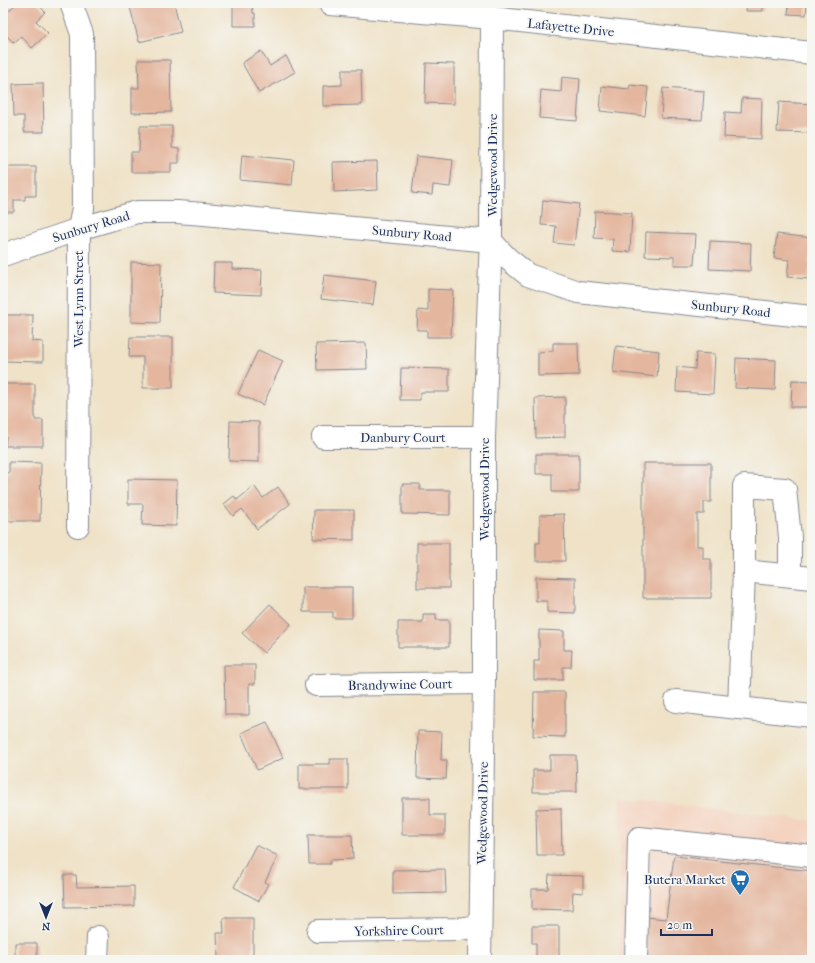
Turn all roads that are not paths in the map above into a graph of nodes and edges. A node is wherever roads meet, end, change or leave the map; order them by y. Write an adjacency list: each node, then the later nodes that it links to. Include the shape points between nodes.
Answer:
1 (71, 3): 5 (street, West Lynn Street, via 82,34 84,208)
2 (330, 4): 3 (street, Lafayette Drive)
3 (492, 18): 4 (street, Lafayette Drive); 6 (street, Wedgewood Drive)
4 (812, 52)
5 (79, 228): 6 (street, Sunbury Road, via 137,212 177,212); 7 (street, Sunbury Road); 11 (street, West Lynn Street)
6 (491, 241): 8 (street, Sunbury Road, via 528,275 578,292); 10 (street, Wedgewood Drive)
7 (3, 255)
8 (812, 317)
9 (323, 437): 10 (street, Danbury Court)
10 (484, 437): 15 (street, Wedgewood Drive)
11 (78, 526)
12 (744, 571): 13 (street); 13 (street, via 744,486 785,489 790,537); 18 (street)
13 (790, 576): 14 (street)
14 (812, 578)
15 (484, 683): 16 (street, Brandywine Court); 21 (street, Wedgewood Drive)
16 (316, 686)
17 (676, 701): 18 (street)
18 (739, 708): 19 (street)
19 (812, 716)
20 (812, 856): 26 (street, via 639,838)
21 (480, 926): 22 (street, Yorkshire Court, via 458,929); 25 (street, Wedgewood Drive)
22 (318, 931)
23 (98, 937): 24 (street)
24 (97, 960)
25 (480, 960)
26 (636, 960)

